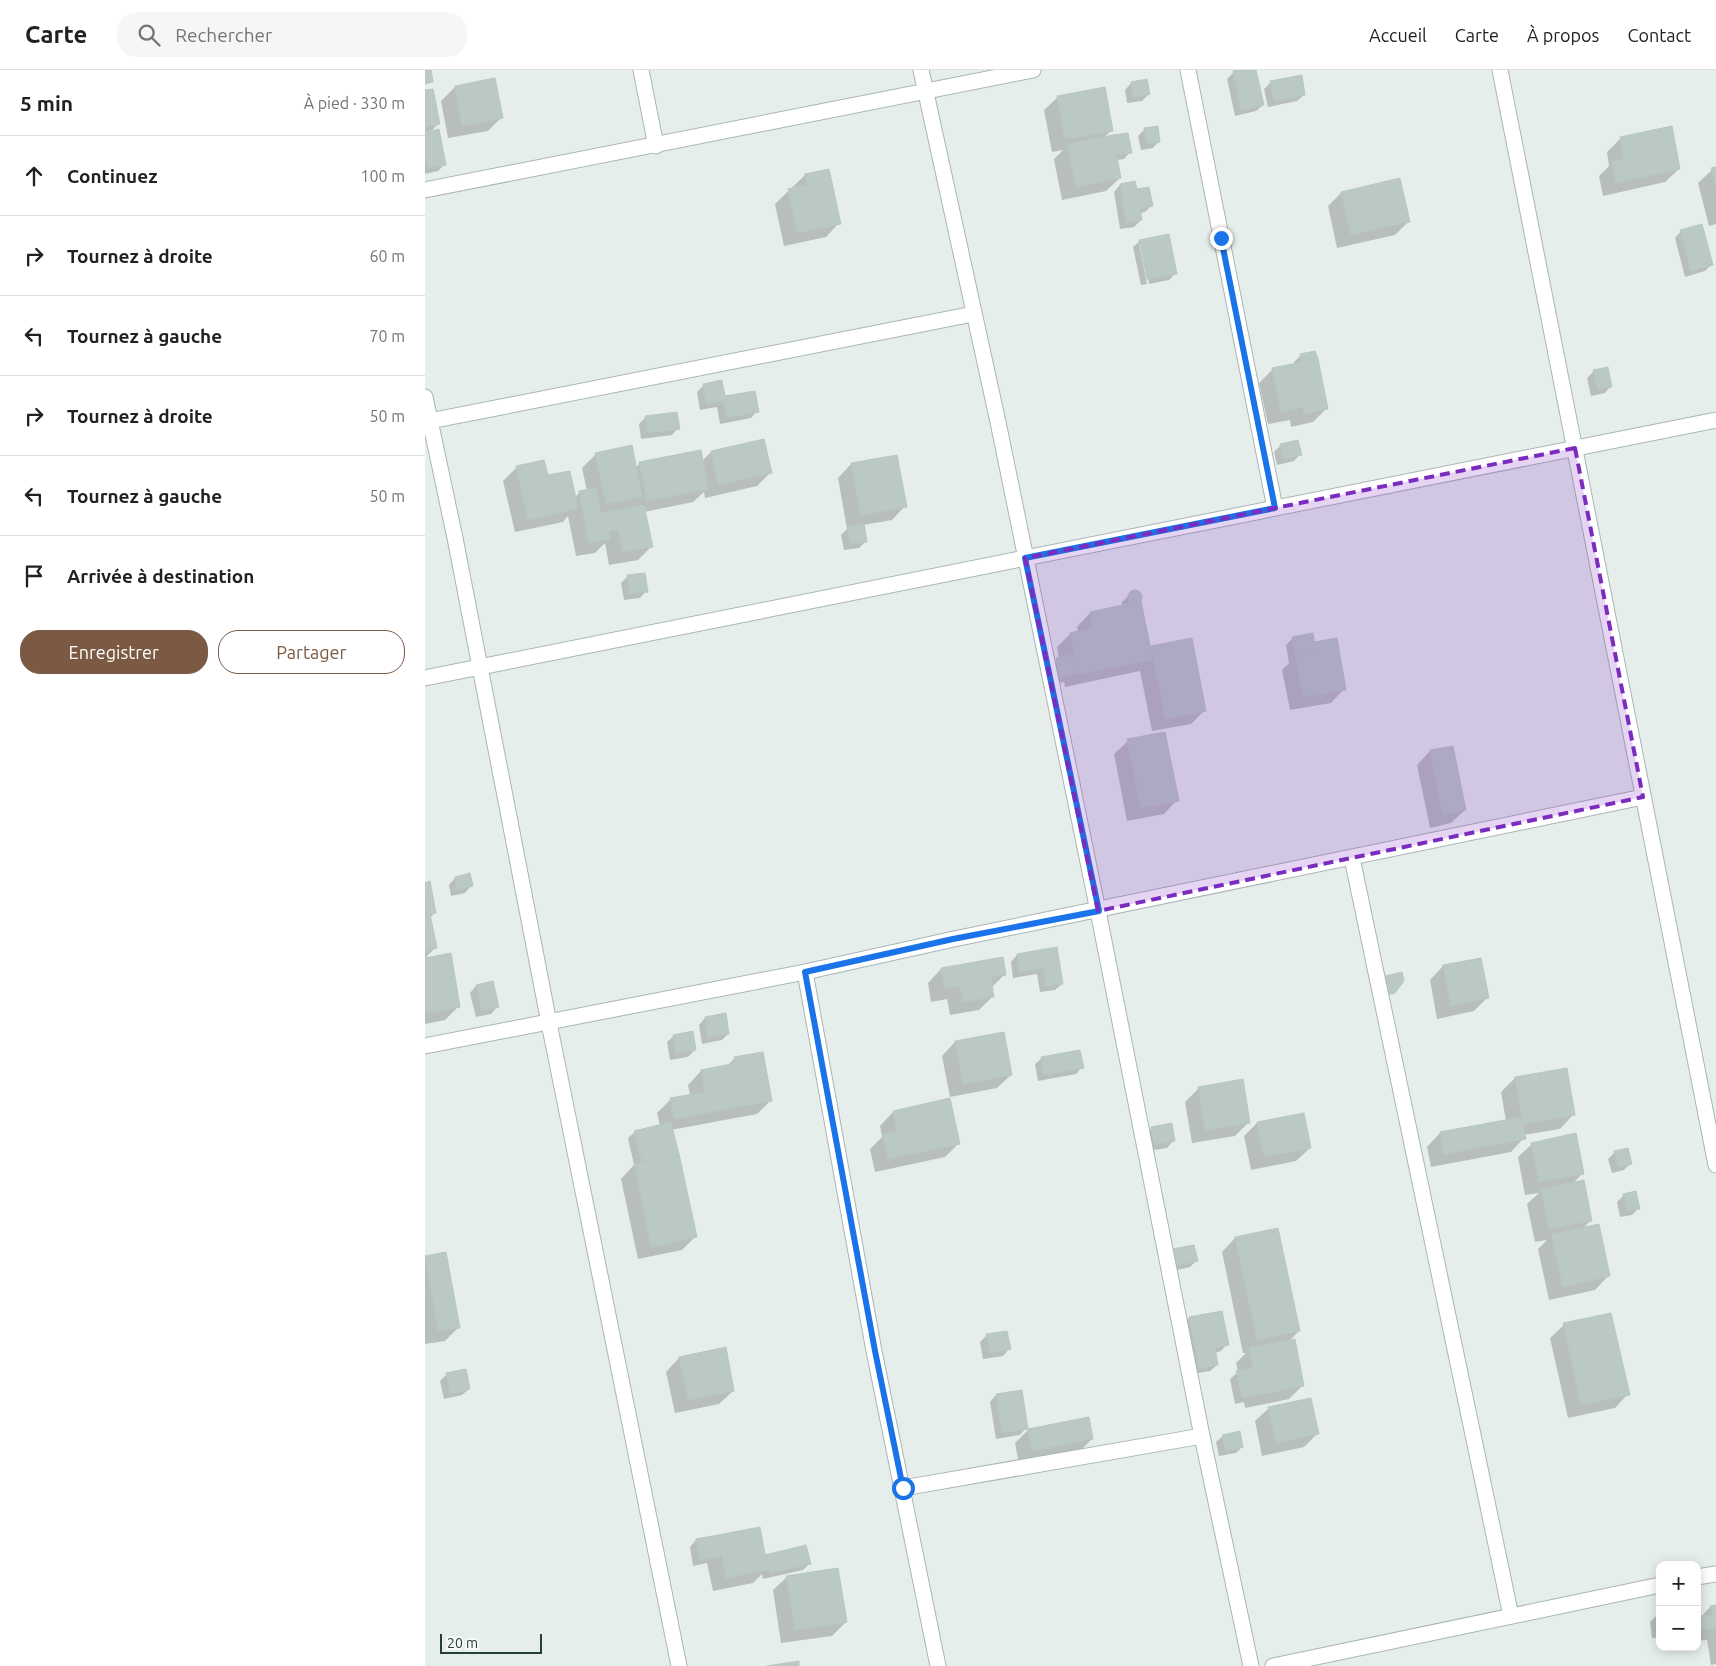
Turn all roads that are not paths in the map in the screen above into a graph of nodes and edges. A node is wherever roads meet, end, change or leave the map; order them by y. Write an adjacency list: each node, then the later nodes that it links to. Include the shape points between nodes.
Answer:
1 (641, 70): 7 (street)
2 (921, 70): 6 (street)
3 (1033, 70): 6 (street)
4 (1189, 70): 14 (street)
5 (1500, 70): 13 (street)
6 (925, 90): 7 (street); 9 (street)
7 (657, 146): 8 (street)
8 (425, 190)
9 (973, 314): 12 (street); 15 (street)
10 (425, 397): 12 (street)
11 (1716, 420): 13 (street)
12 (428, 422): 16 (street)
13 (1575, 448): 14 (street); 18 (street)
14 (1275, 508): 15 (street)
15 (1025, 558): 16 (street); 20 (street)
16 (480, 667): 17 (street); 22 (street)
17 (425, 678)
18 (1643, 797): 19 (street); 24 (street)
19 (1352, 858): 20 (street); 30 (street)
20 (1099, 911): 21 (street); 25 (street)
21 (805, 972): 22 (street); 26 (street)
22 (549, 1023): 23 (street); 31 (street)
23 (425, 1046)
24 (1716, 1164)
25 (1202, 1436): 26 (street); 33 (street)
26 (903, 1488): 32 (street)
27 (1716, 1574): 28 (street)
28 (1701, 1576)
29 (1656, 1586): 30 (street)
30 (1511, 1616): 34 (street)
31 (679, 1666)
32 (938, 1666)
33 (1251, 1666)
34 (1273, 1666)

